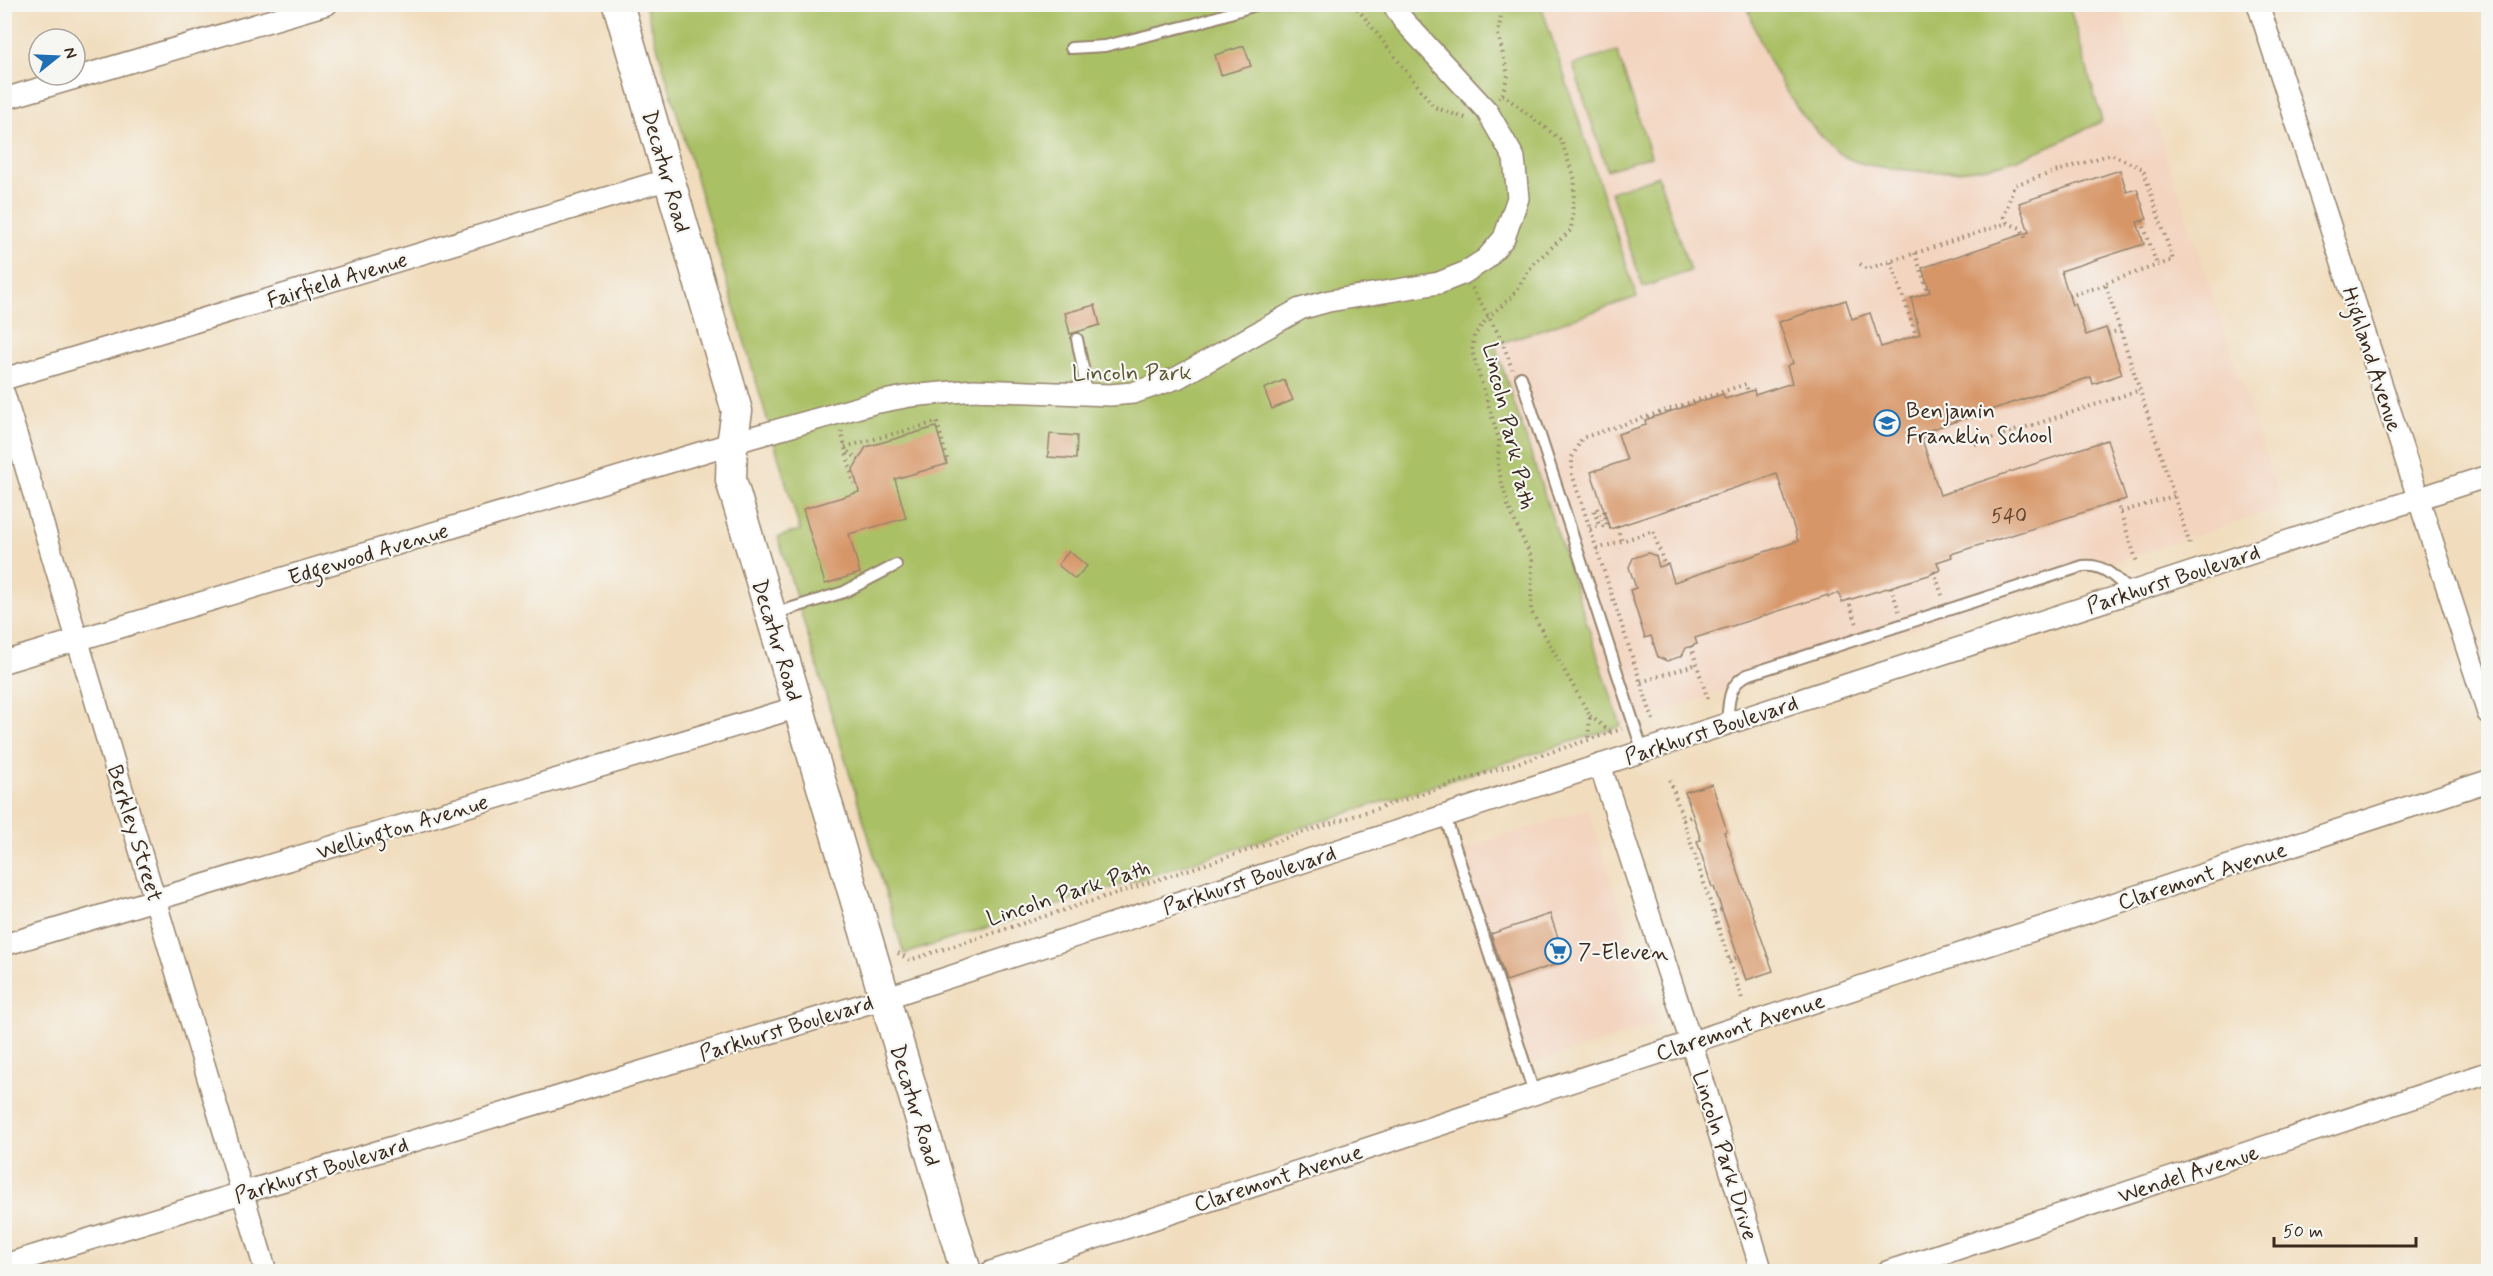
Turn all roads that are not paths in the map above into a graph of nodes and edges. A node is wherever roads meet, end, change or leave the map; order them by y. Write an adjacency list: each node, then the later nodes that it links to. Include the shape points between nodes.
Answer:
1 (327, 4): 7 (street)
2 (618, 4): 8 (street, Decatur Road)
3 (1259, 4): 6 (lane, via 1105,46)
4 (1393, 4): 13 (street, Edgewood Avenue, via 1403,20 1487,111 1514,158 1518,198 1504,238 1486,259 1440,283 1299,309 1209,362 1156,387)
5 (2258, 4): 16 (street, Highland Avenue)
6 (1071, 48)
7 (4, 99)
8 (669, 178): 11 (street, Fairfield Avenue); 14 (street, Decatur Road, via 737,411)
9 (1077, 339): 13 (lane)
10 (1521, 377): 25 (lane)
11 (4, 379)
12 (4, 394): 20 (street, Berkley Street)
13 (1085, 395): 14 (street, Edgewood Avenue, via 974,390 920,394)
14 (732, 444): 19 (street, Decatur Road, via 731,480); 20 (street, Edgewood Avenue)
15 (2488, 476): 16 (street, Parkhurst Boulevard)
16 (2419, 498): 18 (street, Parkhurst Boulevard); 23 (street, Highland Avenue)
17 (896, 565): 19 (lane, via 844,592)
18 (2131, 592): 24 (street, Parkhurst Boulevard); 24 (lane, via 2105,570 2083,566 1780,664 1747,675 1734,685)
19 (769, 615): 22 (street, Decatur Road)
20 (78, 640): 21 (street, Edgewood Avenue); 29 (street, Berkley Street)
21 (4, 662)
22 (798, 706): 29 (street, Wellington Avenue); 31 (street, Decatur Road)
23 (2488, 713)
24 (1727, 724): 25 (street, Parkhurst Boulevard)
25 (1643, 752): 26 (street, Parkhurst Boulevard)
26 (1600, 765): 28 (street, Parkhurst Boulevard); 32 (street, Lincoln Park Drive)
27 (2488, 781): 32 (street, Claremont Avenue)
28 (1444, 816): 31 (street, Parkhurst Boulevard); 34 (lane)
29 (156, 900): 30 (street, Wellington Avenue); 35 (street, Berkley Street)
30 (4, 945)
31 (885, 998): 35 (street, Parkhurst Boulevard); 38 (street, Decatur Road)
32 (1691, 1042): 34 (street, Claremont Avenue); 40 (street, Lincoln Park Drive)
33 (2488, 1073): 41 (street, Wendel Avenue)
34 (1534, 1093): 39 (street, Claremont Avenue)
35 (243, 1193): 36 (street, Parkhurst Boulevard); 37 (street, Berkley Street)
36 (4, 1265)
37 (266, 1272)
38 (966, 1272)
39 (992, 1272)
40 (1762, 1272)
41 (1887, 1272)

